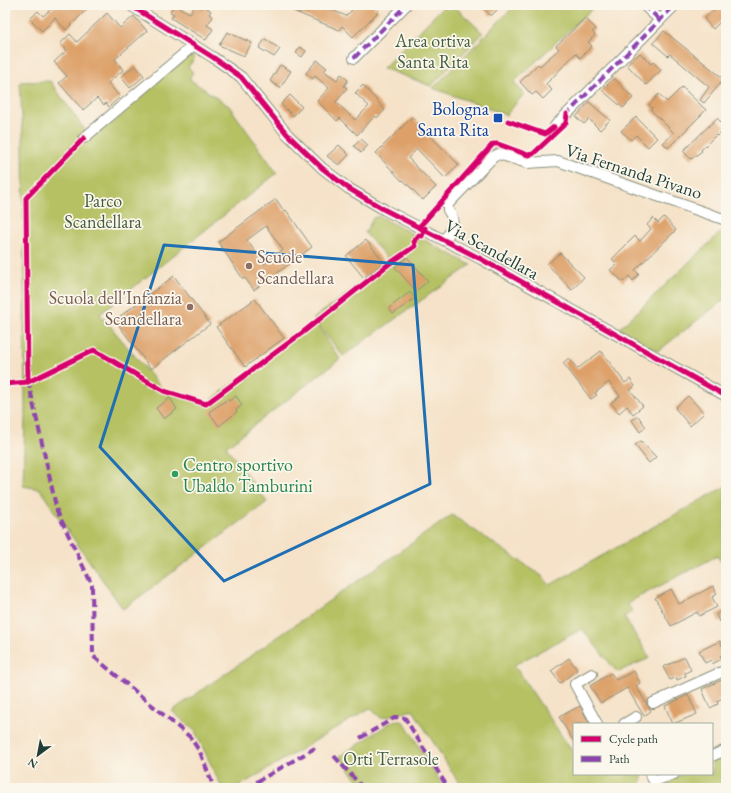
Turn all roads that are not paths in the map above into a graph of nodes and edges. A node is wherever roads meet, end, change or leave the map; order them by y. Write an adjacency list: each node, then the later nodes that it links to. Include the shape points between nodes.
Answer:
1 (130, 5): 6 (street, Via Scandellara)
2 (406, 5): 7 (street)
3 (644, 5): 5 (street)
4 (676, 5): 5 (street)
5 (660, 20): 8 (street)
6 (194, 45): 9 (street); 11 (street, Via Scandellara, via 241,77 287,134 335,179 385,210)
7 (354, 58)
8 (555, 126)
9 (84, 138)
10 (726, 220): 11 (street, Via Fernanda Pivano, via 558,161 527,164 499,154 492,157 448,204 453,225)
11 (445, 239): 12 (street, Via Scandellara)
12 (726, 396)
13 (726, 670): 15 (street)
14 (592, 674): 17 (street, via 575,684)
15 (653, 703)
16 (636, 717): 18 (street)
17 (596, 723)
18 (626, 723)
19 (726, 750): 20 (street)
20 (713, 756)
21 (668, 775): 22 (street)
22 (652, 778)

